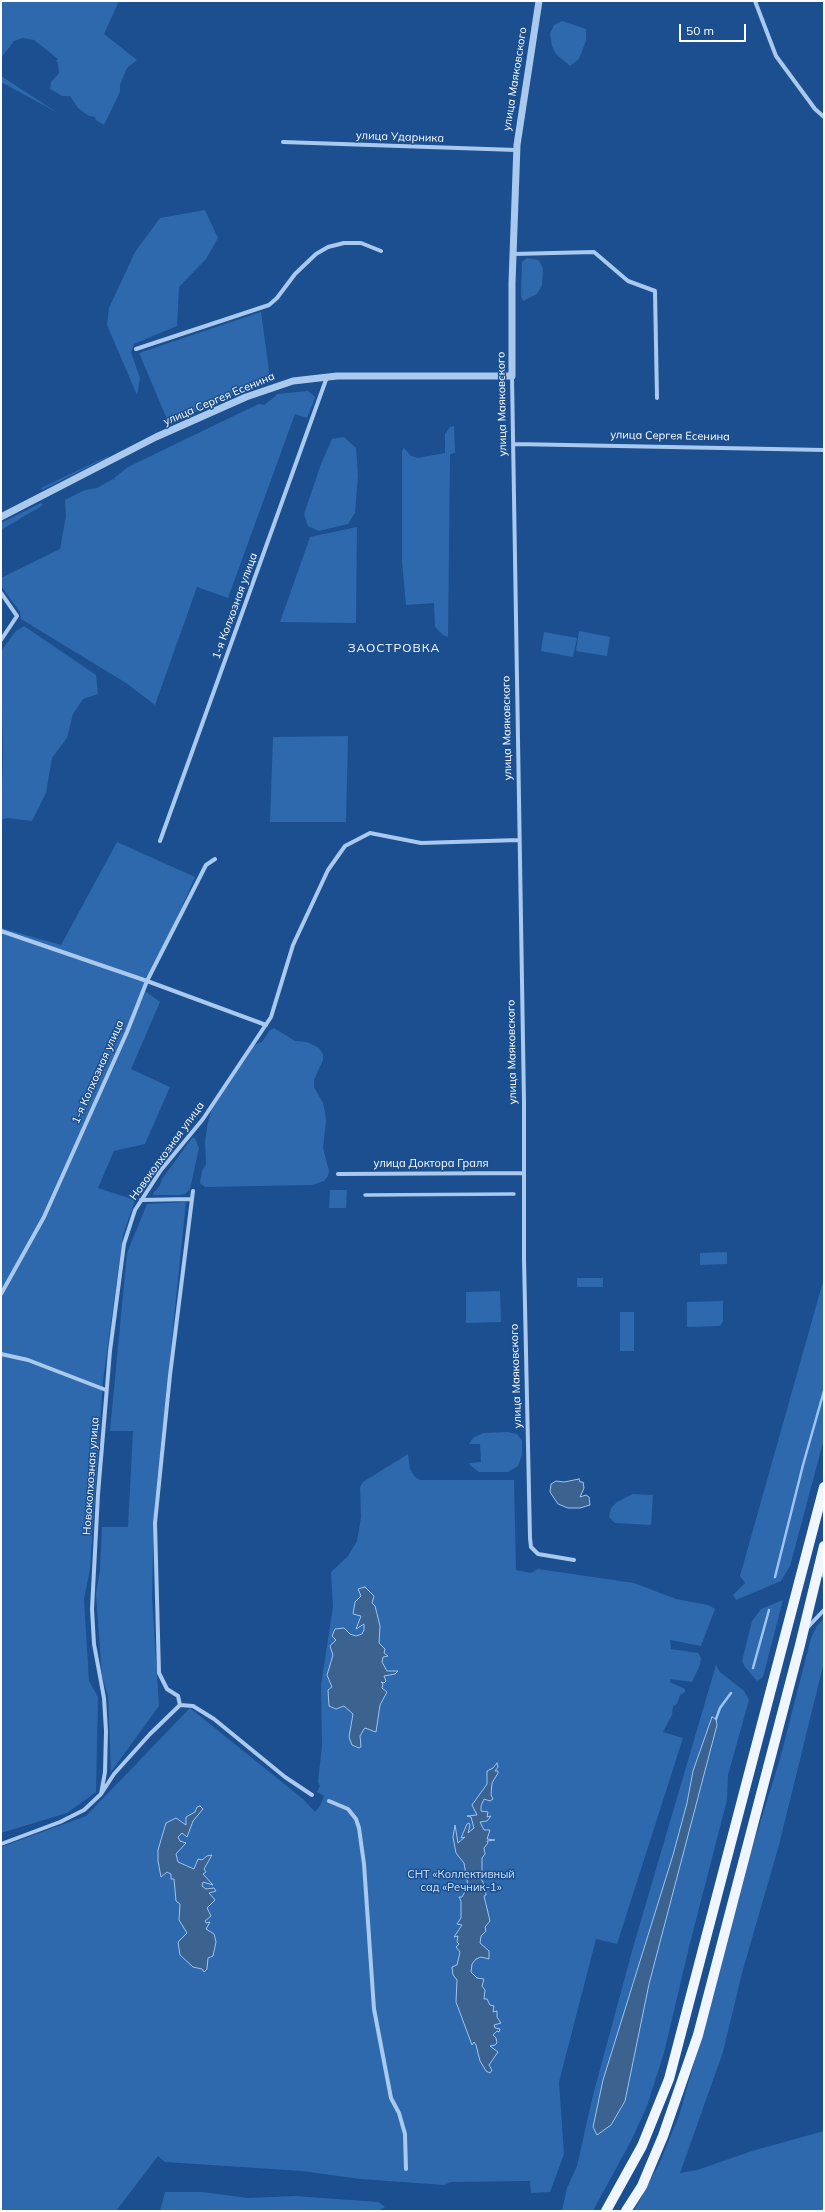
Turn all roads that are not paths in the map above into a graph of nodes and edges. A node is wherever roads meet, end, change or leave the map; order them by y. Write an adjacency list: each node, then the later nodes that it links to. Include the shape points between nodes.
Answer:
1 (539, 1): 5 (street, улица Маяковского)
2 (755, 1): 3 (street, via 776,56 815,109)
3 (824, 117)
4 (283, 142): 5 (street, улица Ударника)
5 (516, 150): 7 (street, улица Маяковского)
6 (381, 251): 8 (street, via 351,243 328,247 316,254 295,274 269,304)
7 (512, 254): 10 (street, улица Маяковского); 11 (street, via 594,252 628,281 655,291)
8 (136, 349)
9 (327, 376): 10 (street, улица Сергея Есенина); 14 (street, улица Сергея Есенина, via 279,385 231,403 156,437); 18 (street, 1-я Колхозная улица)
10 (512, 376): 12 (street, улица Маяковского)
11 (656, 398)
12 (515, 444): 13 (street, улица Сергея Есенина); 17 (street, улица Маяковского)
13 (824, 450)
14 (1, 517)
15 (1, 593): 16 (street, via 17,616)
16 (1, 640)
17 (520, 840): 22 (street, Новоколхозная улица, via 421,843 370,833 346,846 328,870 293,945 271,1018); 23 (street, улица Маяковского)
18 (160, 841)
19 (215, 859): 21 (street, 1-я Колхозная улица, via 206,866)
20 (1, 931): 21 (street)
21 (146, 981): 22 (street); 30 (street, 1-я Колхозная улица, via 127,1032 44,1216)
22 (266, 1025): 29 (street, Новоколхозная улица, via 203,1119 161,1170)
23 (524, 1173): 24 (street, улица Доктора Граля); 35 (street, улица Маяковского, via 532,1547 540,1554)
24 (338, 1174)
25 (193, 1191): 28 (street)
26 (514, 1194): 27 (street)
27 (366, 1195)
28 (191, 1199): 29 (street); 39 (street, via 155,1523 159,1674 167,1689 178,1696)
29 (142, 1200): 32 (street, Новоколхозная улица, via 130,1223 124,1244)
30 (1, 1294)
31 (1, 1354): 32 (street, via 28,1360)
32 (106, 1390): 40 (street, Новоколхозная улица, via 92,1609 94,1644 104,1698 106,1730 106,1772)
33 (824, 1487): 45 (main road, via 669,2078 642,2146)
34 (823, 1548): 36 (street); 38 (main road)
35 (574, 1560)
36 (824, 1576)
37 (824, 1610): 38 (street, via 810,1623)
38 (800, 1645): 46 (main road, via 698,2034 663,2136 642,2186)
39 (180, 1705): 40 (street, via 114,1774); 41 (street, via 192,1706 214,1720 285,1777)
40 (101, 1794): 43 (street, via 84,1810 70,1818)
41 (312, 1795)
42 (329, 1802): 44 (street, via 344,1806 358,1823 363,1853 374,2009 391,2098 399,2113 405,2134)
43 (1, 1844)
44 (406, 2169)
45 (606, 2211)
46 (626, 2211)

